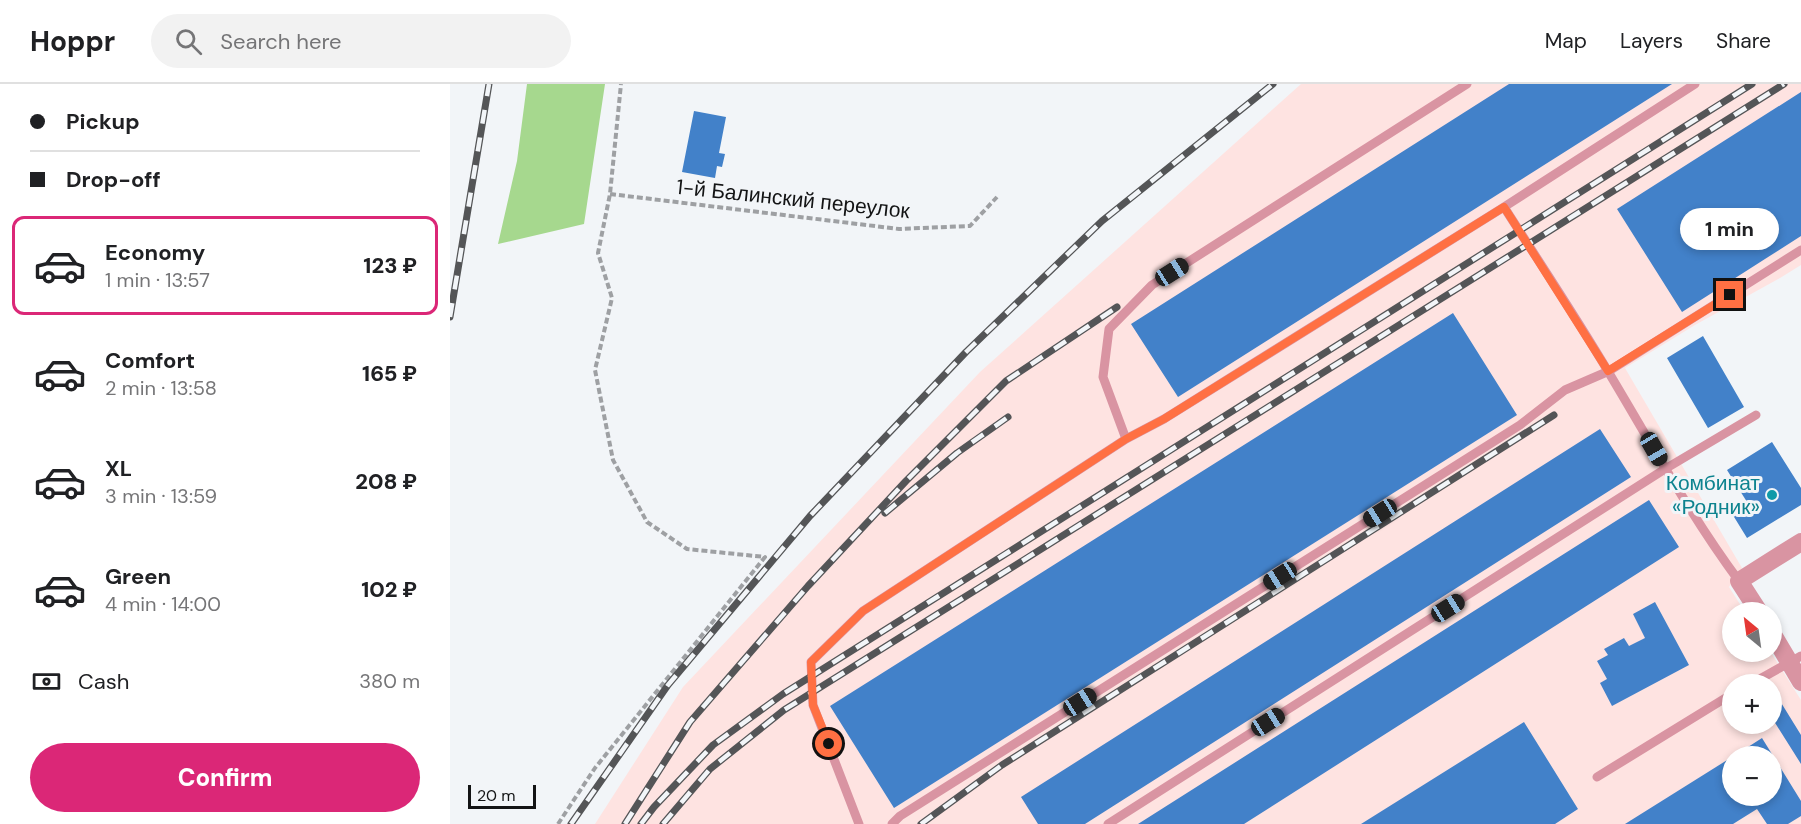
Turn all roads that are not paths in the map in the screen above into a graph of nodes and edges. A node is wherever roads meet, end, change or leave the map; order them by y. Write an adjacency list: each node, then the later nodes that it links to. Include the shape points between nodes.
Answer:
1 (1467, 84): 7 (lane, via 1152,285 1109,329 1103,377)
2 (1695, 84): 3 (lane)
3 (1504, 207): 5 (lane); 7 (lane)
4 (1801, 249): 5 (lane)
5 (1608, 371): 8 (lane); 19 (lane, via 1565,390 1520,425 910,809)
6 (1756, 415): 8 (lane)
7 (1126, 439): 18 (lane, via 863,611 811,662 813,705)
8 (1665, 469): 10 (lane); 20 (lane)
9 (1801, 542): 10 (street)
10 (1740, 581): 11 (street)
11 (1753, 602)
12 (1782, 644): 13 (street)
13 (1796, 660): 14 (lane); 15 (street)
14 (1770, 674)
15 (1801, 681)
16 (1722, 700): 17 (lane)
17 (1596, 777)
18 (859, 824)
19 (892, 824)
20 (1108, 824)

